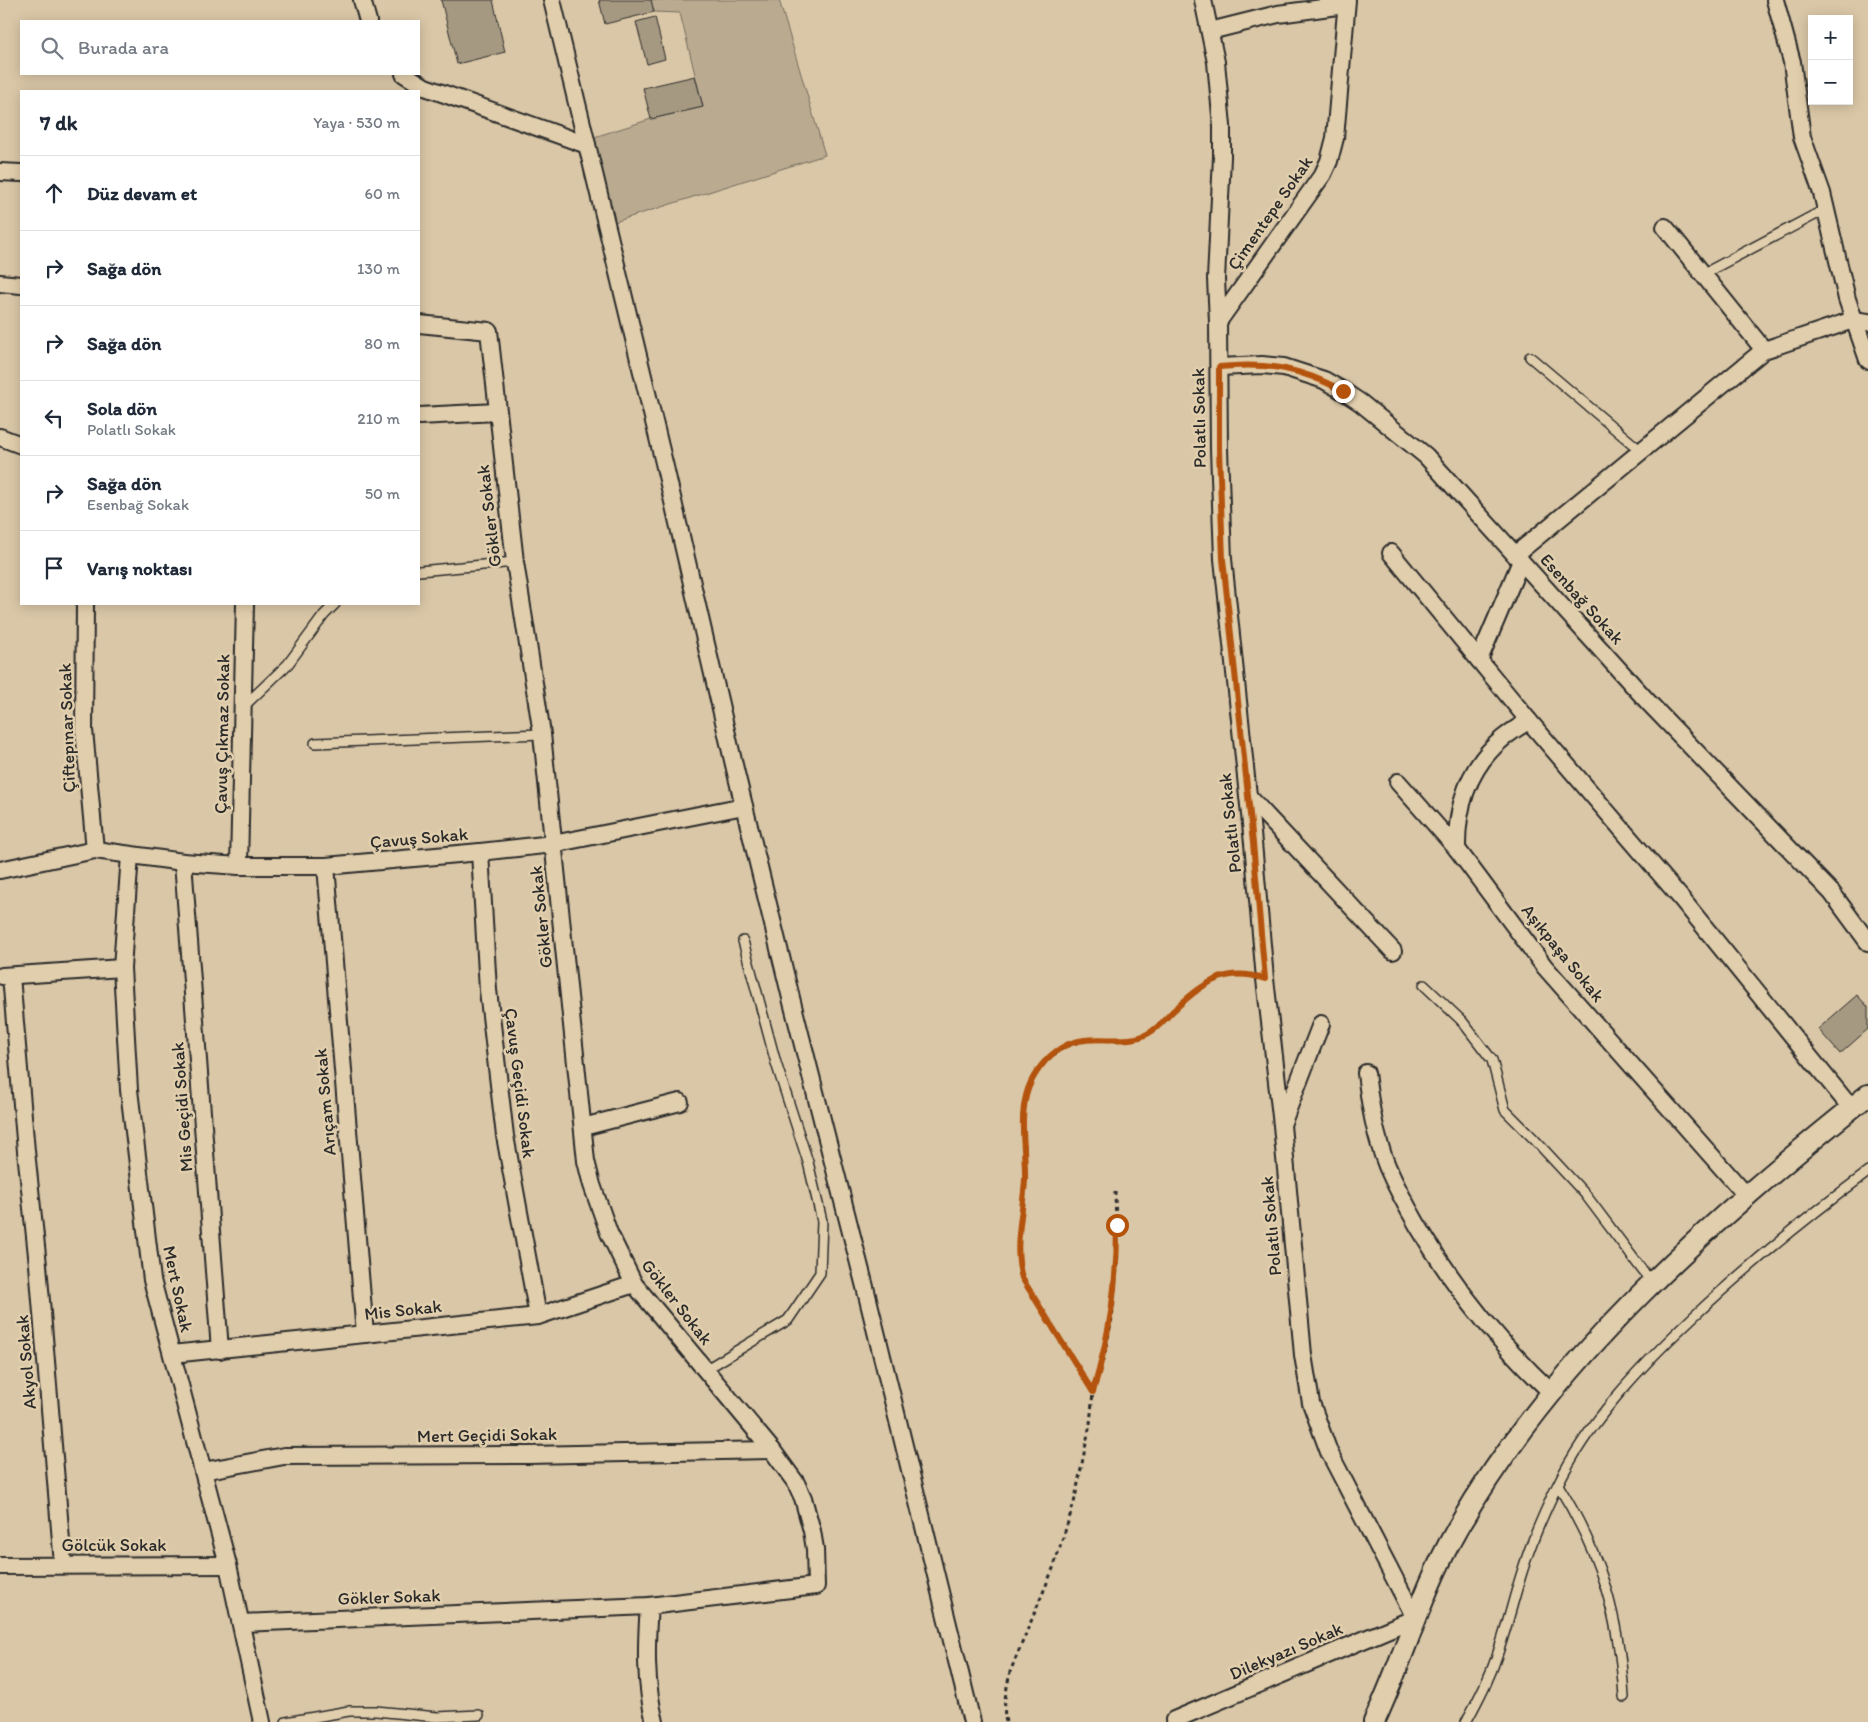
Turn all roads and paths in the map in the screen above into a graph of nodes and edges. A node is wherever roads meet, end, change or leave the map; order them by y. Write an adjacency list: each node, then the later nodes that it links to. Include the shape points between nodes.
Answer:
1 (362, 0): 7 (street)
2 (552, 0): 10 (street)
3 (1203, 0): 8 (street, Polatlı Sokak)
4 (1775, 0): 13 (street, via 1792,62 1802,137)
5 (1346, 2): 6 (street); 19 (street, Çimentepe Sokak, via 1335,138 1329,161)
6 (1279, 7): 8 (street)
7 (368, 20)
8 (1210, 30): 19 (street, Polatlı Sokak, via 1222,126 1217,248)
9 (406, 75): 10 (street, via 425,87)
10 (586, 146): 44 (street)
11 (0, 172): 12 (street)
12 (20, 173)
13 (1826, 209): 15 (lane); 18 (street, via 1837,260)
14 (1665, 227): 15 (street)
15 (1703, 274): 21 (street)
16 (0, 284): 17 (street)
17 (20, 285)
18 (1861, 321): 21 (street); 23 (street)
19 (1218, 322): 24 (street, Polatlı Sokak)
20 (420, 324): 25 (street, Gökler Sokak, via 489,331)
21 (1764, 350): 29 (street)
22 (1530, 357): 29 (lane)
23 (1868, 360)
24 (1219, 367): 31 (street, Esenbağ Sokak, via 1284,367 1318,378 1343,391 1426,456); 43 (street, Polatlı Sokak, via 1223,559)
25 (497, 412): 26 (street); 32 (street, Gökler Sokak)
26 (420, 416)
27 (0, 437): 28 (street)
28 (20, 445)
29 (1641, 451): 31 (street)
30 (1391, 553): 37 (street)
31 (1518, 558): 37 (street); 55 (street, Esenbağ Sokak, via 1649,703 1832,893)
32 (515, 562): 33 (lane); 40 (street, Gökler Sokak)
33 (420, 572)
34 (85, 605): 47 (street, Çiftepınar Sokak, via 84,730)
35 (245, 605): 38 (street, Çavuş Çıkmaz Sokak)
36 (334, 605): 38 (lane, via 288,664)
37 (1479, 660): 39 (street)
38 (243, 708): 51 (street, Çavuş Çıkmaz Sokak)
39 (1529, 722): 46 (street, via 1500,740 1477,766 1460,808); 65 (street, via 1680,897)
40 (542, 734): 41 (lane); 45 (street, Gökler Sokak)
41 (315, 743)
42 (1398, 782): 46 (street, Aşıkpaşa Sokak)
43 (1248, 796): 56 (street); 59 (street, Polatlı Sokak)
44 (744, 806): 45 (street, Çavuş Sokak); 94 (street)
45 (553, 844): 48 (street, Çavuş Sokak); 67 (street, Gökler Sokak)
46 (1457, 849): 70 (street, Aşıkpaşa Sokak, via 1544,966)
47 (95, 850): 49 (street, Çavuş Sokak); 53 (street)
48 (480, 852): 52 (street, Çavuş Sokak); 73 (street, Çavuş Geçidi Sokak, via 488,990 504,1136)
49 (130, 856): 50 (street, Çavuş Sokak); 57 (street, Mert Sokak)
50 (183, 862): 51 (street, Çavuş Sokak); 75 (street, Mis Geçidi Sokak)
51 (239, 866): 52 (street, Çavuş Sokak)
52 (326, 866): 74 (street, Arıçam Sokak)
53 (0, 870)
54 (743, 941): 77 (lane, via 776,1063 808,1162 822,1221 820,1273 788,1320)
55 (1868, 942)
56 (1393, 951)
57 (122, 968): 58 (street); 76 (street, Mert Sokak, via 129,1090 152,1280)
58 (6, 976): 85 (street, Akyol Sokak, via 38,1265)
59 (1265, 979): 66 (street, Polatlı Sokak); 78 (path, via 1240,974 1216,978 1141,1037 1089,1040 1060,1048 1044,1063 1028,1088 1023,1122 1025,1179 1018,1237 1019,1269)
60 (1424, 985): 71 (lane, via 1462,1021 1492,1060 1505,1110 1574,1181)
61 (1321, 1024): 66 (street)
62 (1366, 1073): 79 (street, via 1373,1120 1387,1165 1432,1250 1470,1305)
63 (1868, 1095): 65 (street)
64 (680, 1102): 67 (street)
65 (1851, 1108): 70 (street)
66 (1282, 1125): 87 (street, Polatlı Sokak, via 1303,1355 1311,1403 1329,1452)
67 (582, 1127): 72 (street, Gökler Sokak, via 586,1161 600,1209)
68 (1868, 1172): 82 (lane, via 1724,1287 1650,1358 1586,1436)
69 (1115, 1192): 78 (path, via 1116,1287 1105,1352)
70 (1746, 1195): 71 (street)
71 (1652, 1283): 79 (street)
72 (634, 1284): 73 (street, Mis Sokak); 77 (street, Gökler Sokak)
73 (538, 1316): 74 (street, Mis Sokak)
74 (365, 1334): 75 (street, Mis Sokak)
75 (220, 1350): 76 (street, Mis Sokak)
76 (172, 1354): 81 (street, Mert Sokak)
77 (705, 1370): 80 (street, Gökler Sokak)
78 (1093, 1392): 95 (path, via 1074,1503 1054,1566 1010,1672 1005,1700)
79 (1551, 1392): 87 (street, via 1479,1492 1437,1567)
80 (772, 1450): 81 (street, Mert Geçidi Sokak, via 284,1456); 86 (street, Gökler Sokak, via 796,1483 808,1514 815,1549 816,1586)
81 (203, 1470): 83 (street, Mert Sokak)
82 (1558, 1484): 89 (lane, via 1588,1538 1605,1583 1618,1636); 98 (lane, via 1525,1562 1495,1663)
83 (228, 1565): 85 (street, Gölcük Sokak); 88 (street, Mert Sokak)
84 (0, 1566): 85 (street, Gölcük Sokak)
85 (63, 1566)
86 (649, 1606): 88 (street, Gökler Sokak); 93 (street, via 647,1662)
87 (1415, 1618): 96 (street, Dilekyazı Sokak); 97 (street)
88 (241, 1623): 91 (street, Mert Sokak)
89 (1624, 1697)
90 (479, 1715): 92 (lane, via 437,1717 349,1711)
91 (262, 1722)
92 (286, 1722)
93 (655, 1722)
94 (972, 1722)
95 (1006, 1722)
96 (1175, 1722)
97 (1374, 1722)
98 (1466, 1722)

